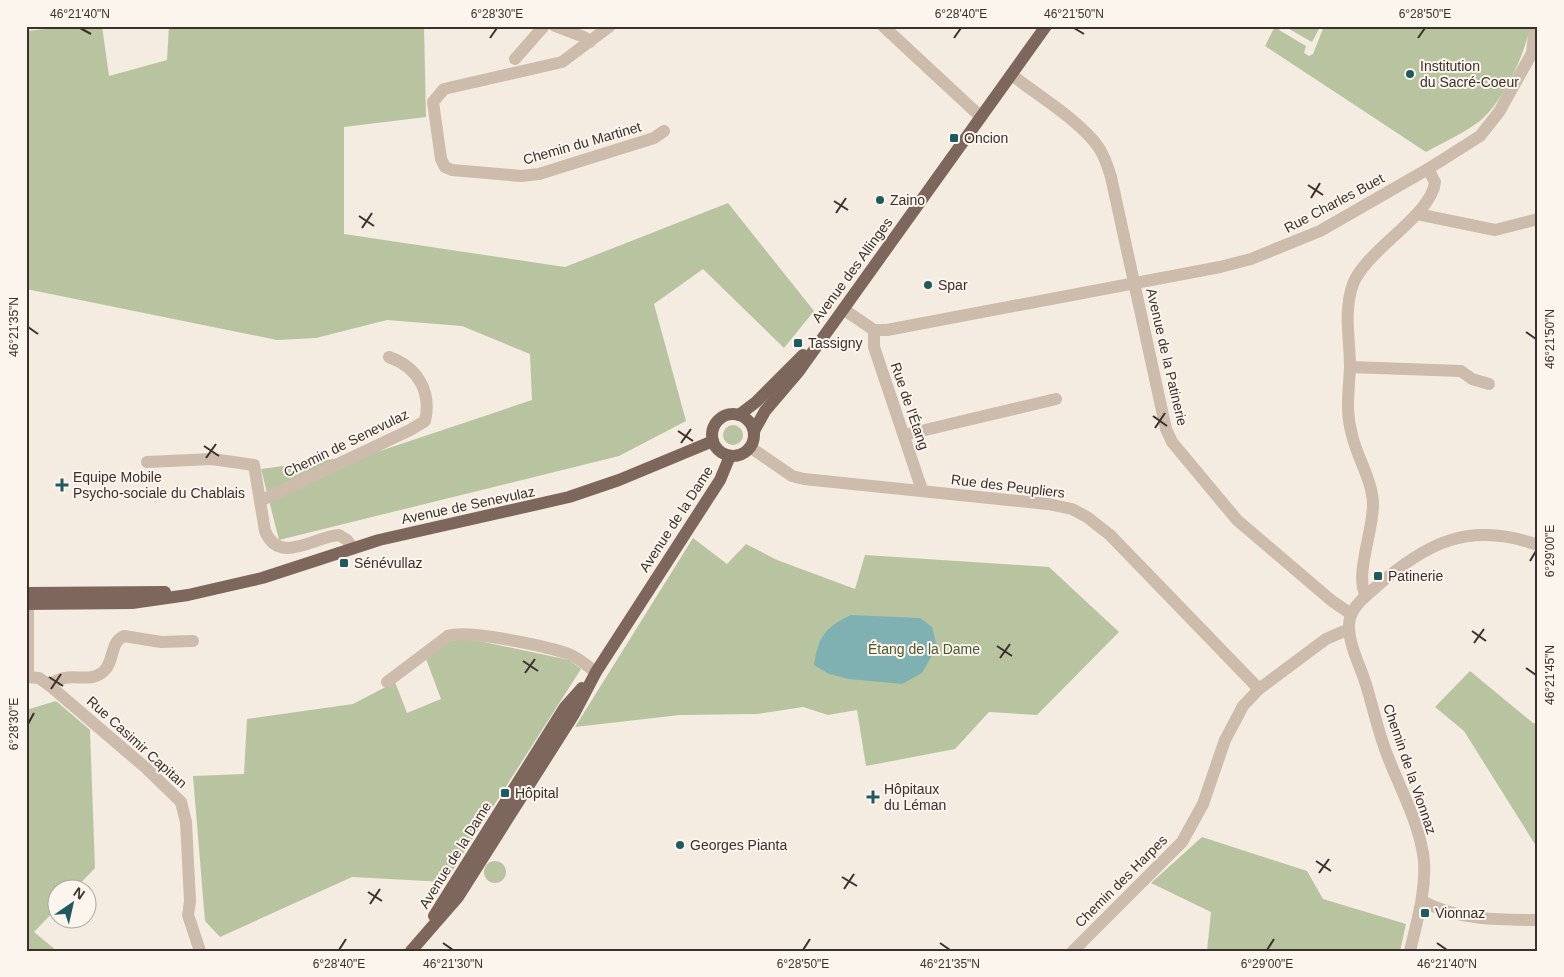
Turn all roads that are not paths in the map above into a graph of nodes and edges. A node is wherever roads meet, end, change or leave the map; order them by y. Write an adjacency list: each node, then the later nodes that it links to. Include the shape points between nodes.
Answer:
1 (544, 26): 9 (street)
2 (554, 26): 7 (street)
3 (610, 26): 7 (street, Chemin du Martinet)
4 (883, 26): 11 (street)
5 (1046, 26): 10 (main road, Avenue des Allinges)
6 (1535, 26): 8 (street)
7 (590, 42): 12 (street, Chemin du Martinet, via 562,62 444,89 433,102 445,167 521,176 539,174 654,138)
8 (1535, 49): 13 (street, via 1509,96 1485,130)
9 (515, 59)
10 (1012, 75): 11 (main road, Avenue des Allinges); 16 (street, Avenue de la Patinerie, via 1082,130 1103,154)
11 (981, 117): 17 (main road, Avenue des Allinges)
12 (664, 131)
13 (1428, 169): 14 (street, via 1435,180 1434,186); 16 (street, Rue Charles Buet, via 1320,232 1282,248 1220,267)
14 (1417, 214): 15 (street, via 1495,230); 21 (street, via 1370,260 1354,282 1347,310)
15 (1538, 219)
16 (1134, 282): 18 (street, Rue Charles Buet); 37 (street, Avenue de la Patinerie, via 1166,429 1172,442 1237,520)
17 (843, 308): 18 (street); 19 (main road, Avenue des Allinges)
18 (874, 330): 26 (street, Rue de l'Étang, via 874,347)
19 (821, 337): 24 (main road, Avenue des Allinges); 25 (main road, Avenue des Allinges, via 799,371 765,411)
20 (389, 357): 32 (street, Chemin de Senevulaz, via 415,373 425,388 428,406 425,420)
21 (1350, 368): 22 (street, via 1461,371 1472,379); 35 (street, via 1346,404 1351,432 1373,501 1371,532 1361,581)
22 (1489, 384)
23 (1056, 399): 26 (street)
24 (739, 415): 25 (main road, via 748,420); 27 (main road, via 727,414 717,421)
25 (754, 432): 28 (main road)
26 (904, 435): 31 (street, Rue de l'Étang)
27 (713, 441): 29 (main road, via 719,451); 34 (main road, Avenue de Senevulaz, via 575,496)
28 (750, 447): 29 (main road, via 740,455); 31 (street, Rue des Peupliers, via 792,476 804,480)
29 (730, 456): 40 (main road, Avenue de la Dame, via 720,480)
30 (147, 462): 32 (street, via 212,459 254,465)
31 (922, 490): 44 (street, Rue des Peupliers, via 1048,504 1072,509 1087,517 1110,535)
32 (260, 501): 34 (street, via 265,531 268,538 278,545 294,548 336,535)
33 (1538, 545): 35 (street, via 1494,534 1453,540 1416,554)
34 (353, 548): 36 (main road, Avenue de Senevulaz, via 262,578 224,586)
35 (1366, 596): 37 (street)
36 (27, 598): 41 (street, Rue Casimir Capitan)
37 (1351, 614): 38 (street)
38 (1349, 629): 44 (street, Chemin des Harpes, via 1331,635); 45 (street, Chemin de la Vionnaz, via 1383,743 1420,838 1424,868)
39 (194, 641): 43 (street, Rue Casimir Capitan, via 160,642 124,636 116,642 110,663 103,672 89,678 64,678)
40 (596, 672): 42 (street, via 568,654 476,634 454,634); 48 (main road, Avenue de la Dame, via 565,708)
41 (27, 676): 43 (street, Rue Casimir Capitan, via 39,678)
42 (387, 682)
43 (50, 685): 47 (street, Rue Casimir Capitan, via 181,802 186,822 188,915)
44 (1259, 689): 49 (street, Chemin des Harpes, via 1243,706 1231,727 1203,804 1182,842)
45 (1422, 901): 46 (street, via 1442,911 1482,918); 50 (street, Chemin de la Vionnaz)
46 (1538, 920)
47 (200, 951)
48 (411, 951)
49 (1073, 951)
50 (1410, 951)

